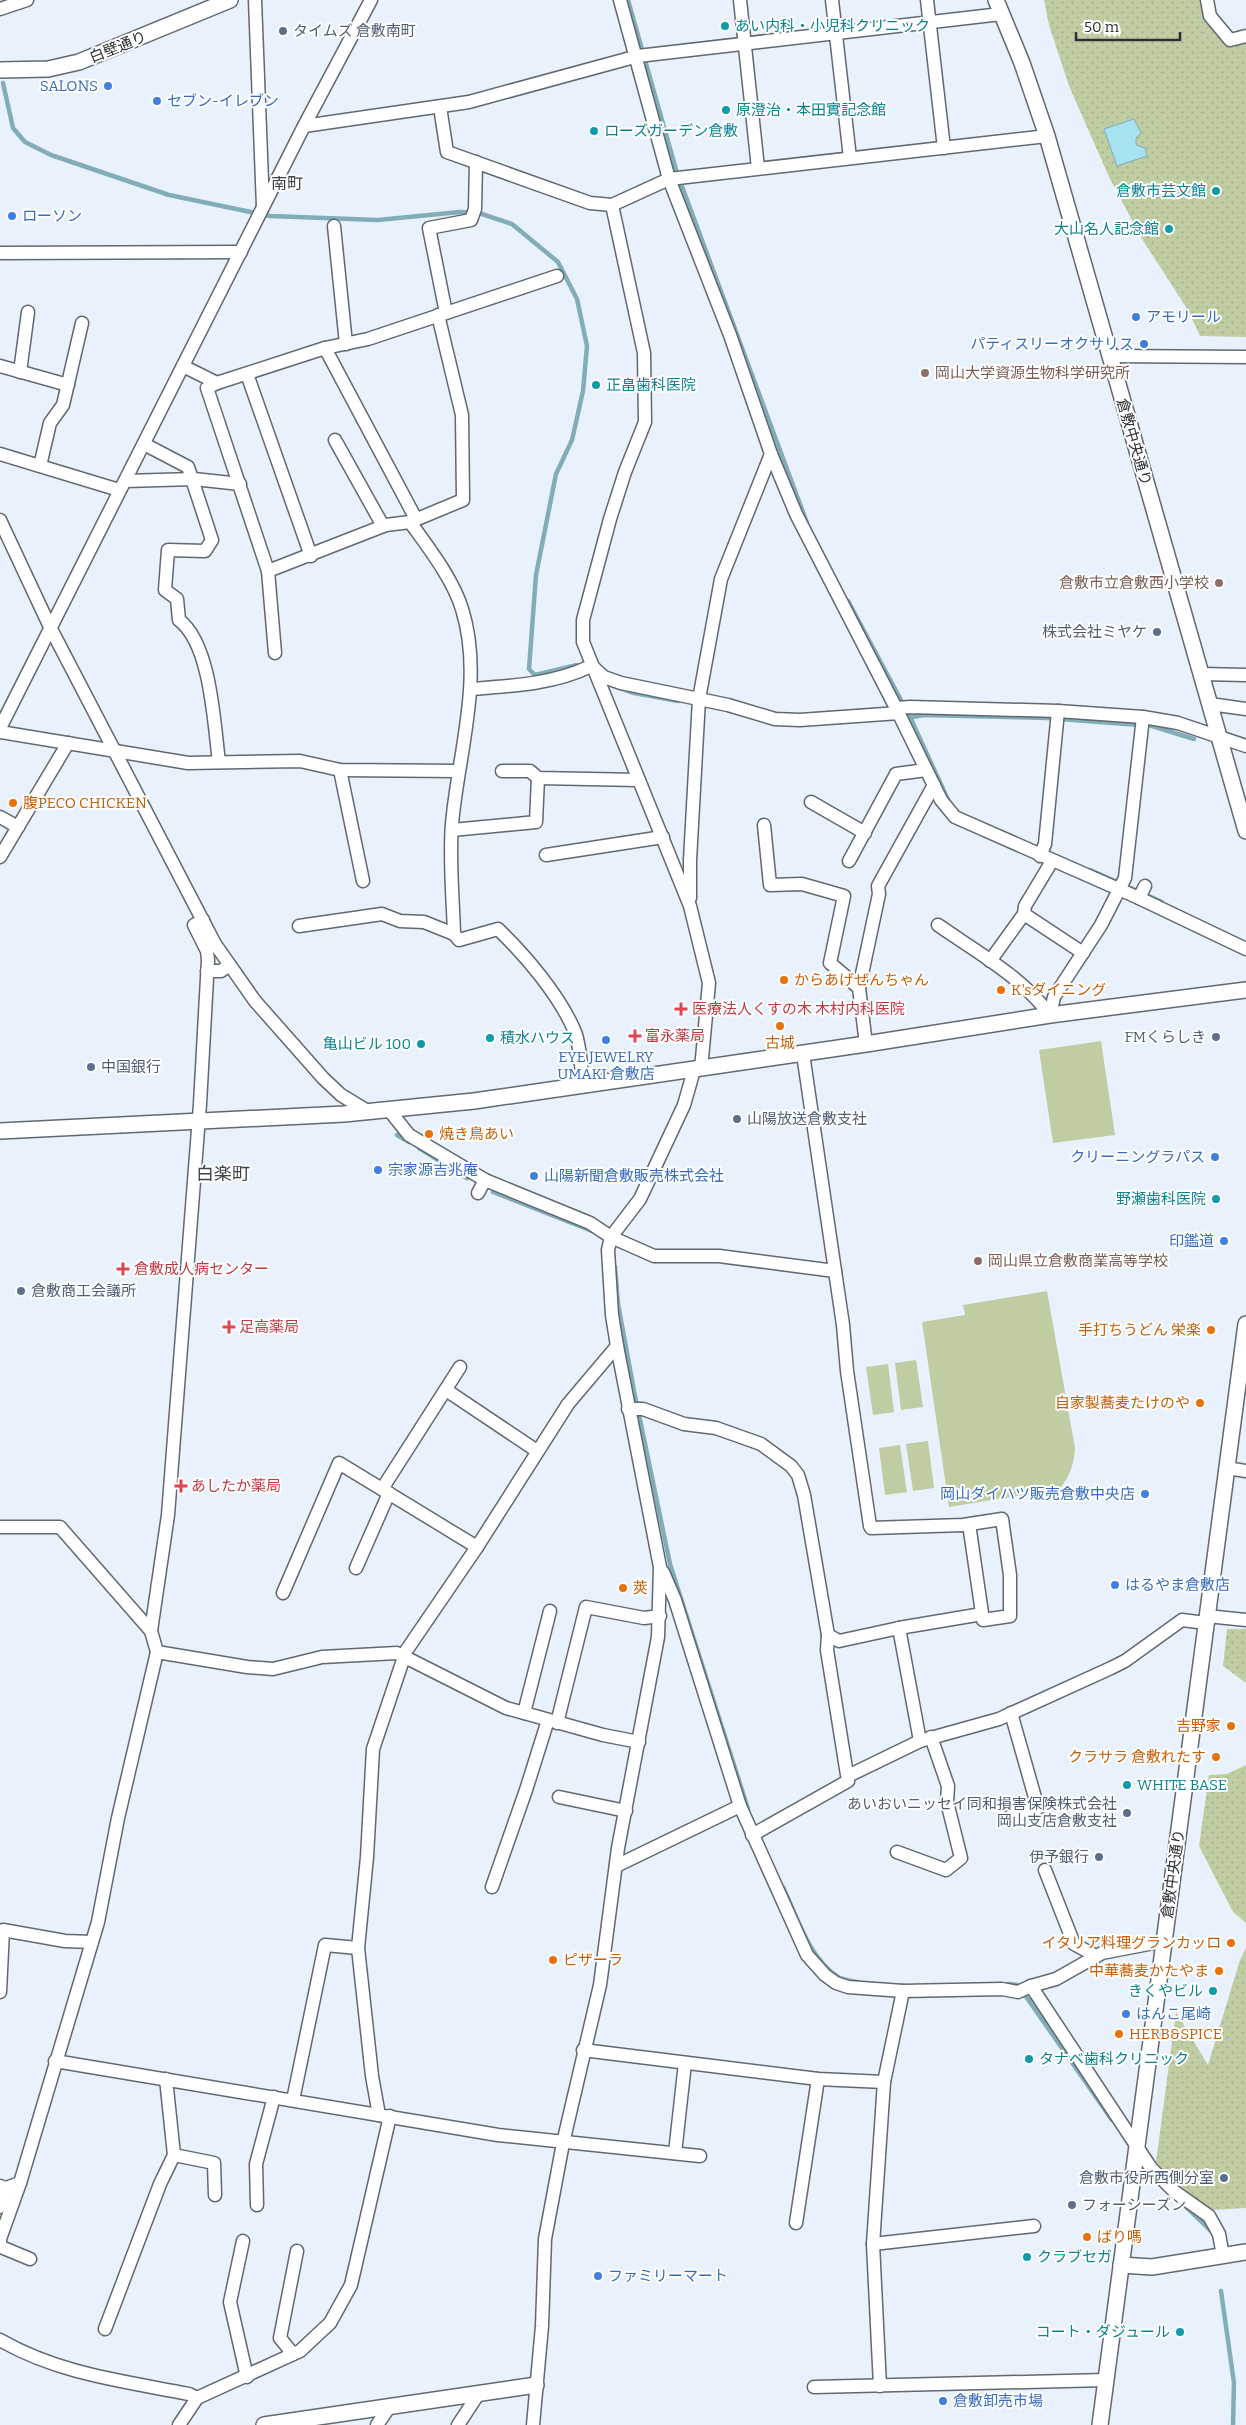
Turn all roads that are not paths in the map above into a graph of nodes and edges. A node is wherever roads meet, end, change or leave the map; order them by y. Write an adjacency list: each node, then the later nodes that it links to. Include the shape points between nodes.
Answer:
1 (27, 0): 11 (street)
2 (230, 0): 17 (street, 白壁通り, via 79,62 48,69)
3 (254, 0): 27 (street)
4 (371, 0): 19 (street)
5 (620, 0): 16 (street)
6 (740, 0): 15 (street)
7 (832, 0): 13 (street)
8 (926, 0): 12 (street)
9 (1207, 0): 14 (street, via 1210,16 1230,40)
10 (999, 7): 12 (street); 20 (street, 倉敷中央通り)
11 (0, 9)
12 (929, 23): 13 (street); 21 (street)
13 (837, 34): 15 (street); 22 (street)
14 (1246, 36)
15 (745, 43): 16 (street); 24 (street)
16 (640, 56): 18 (street); 25 (street)
17 (0, 70)
18 (440, 107): 19 (street); 23 (street, via 447,152)
19 (304, 126): 27 (street)
20 (1047, 136): 21 (street); 37 (street, 倉敷中央通り)
21 (944, 148): 22 (street)
22 (850, 158): 24 (street)
23 (476, 162): 26 (street, via 590,203); 33 (street, via 471,220 429,228)
24 (758, 168): 25 (street)
25 (675, 178): 26 (street); 48 (street)
26 (612, 205): 60 (street, via 644,353 645,422 619,490 583,620 583,642)
27 (261, 213): 29 (street)
28 (334, 226): 35 (street)
29 (241, 252): 30 (street); 40 (street)
30 (0, 253)
31 (557, 276): 33 (street)
32 (28, 312): 41 (street)
33 (442, 314): 35 (street); 54 (street, via 462,415 463,500)
34 (82, 323): 44 (street)
35 (346, 344): 36 (street)
36 (325, 348): 42 (street); 54 (street)
37 (1110, 356): 38 (street); 61 (street, 倉敷中央通り)
38 (1246, 356)
39 (0, 366): 41 (street)
40 (183, 366): 43 (street); 46 (street)
41 (20, 372): 44 (street)
42 (246, 374): 43 (street); 56 (street)
43 (217, 383): 51 (street, via 207,388)
44 (68, 385): 49 (street, via 63,405 50,423)
45 (335, 440): 55 (street)
46 (144, 444): 50 (street, via 188,467); 52 (street)
47 (0, 454): 49 (street)
48 (771, 454): 64 (street, via 721,579); 67 (street, via 796,514)
49 (40, 466): 52 (street)
50 (194, 479): 51 (street); 52 (street); 76 (street, via 212,540 205,551 168,550 165,590 177,599 179,620 191,632 202,660 209,688)
51 (240, 484): 57 (street)
52 (122, 486): 58 (street)
53 (0, 520): 58 (street)
54 (413, 520): 55 (street); 63 (street, via 462,608)
55 (384, 526): 56 (street)
56 (311, 556): 57 (street)
57 (268, 571): 59 (street)
58 (50, 627): 70 (street); 75 (street)
59 (275, 654)
60 (591, 666): 63 (street, via 530,684); 64 (street, via 604,677 620,683); 82 (street)
61 (1202, 674): 62 (street); 65 (street, 倉敷中央通り)
62 (1246, 675)
63 (472, 689): 79 (street)
64 (699, 703): 67 (street, via 728,704 775,719); 99 (street)
65 (1210, 704): 66 (street); 72 (street, 倉敷中央通り)
66 (1246, 709)
67 (901, 712): 68 (street); 78 (street)
68 (1058, 716): 69 (street); 92 (street)
69 (1142, 722): 72 (street, via 1178,723); 98 (street)
70 (0, 728)
71 (0, 732): 73 (street)
72 (1219, 737): 74 (street); 89 (street, 倉敷中央通り)
73 (68, 743): 75 (street); 87 (street)
74 (1246, 746)
75 (113, 750): 76 (street, via 169,761); 101 (street)
76 (218, 762): 77 (street, via 300,761)
77 (340, 770): 79 (street); 97 (street)
78 (926, 770): 83 (street); 90 (street, via 896,774)
79 (458, 771): 88 (street)
80 (502, 771): 81 (street, via 530,771)
81 (538, 778): 82 (street); 88 (street, via 536,822)
82 (639, 780): 91 (street)
83 (934, 785): 92 (street, via 944,806 955,817); 110 (street, via 878,886)
84 (811, 802): 90 (street)
85 (0, 817): 87 (street)
86 (764, 825): 110 (street, via 770,885 802,884 844,896 830,963)
87 (18, 827): 94 (street)
88 (452, 830): 104 (street)
89 (1246, 831)
90 (865, 833): 95 (street)
91 (663, 837): 93 (street); 99 (street)
92 (1042, 852): 96 (street)
93 (546, 855)
94 (0, 857)
95 (849, 861)
96 (1052, 861): 98 (street, via 1100,875); 100 (street, via 1025,906)
97 (363, 881)
98 (1121, 885): 105 (street, via 1193,916); 106 (street, via 1101,926)
99 (690, 906): 115 (street, via 709,983)
100 (1024, 914): 106 (street); 107 (street)
101 (203, 920): 108 (street); 109 (street, via 194,925 207,951)
102 (299, 926): 104 (street, via 382,914 400,921 424,922)
103 (938, 926): 107 (street)
104 (454, 934): 116 (street, via 459,940 498,929 515,946 560,1004 576,1034)
105 (1246, 949)
106 (1083, 953): 112 (street, via 1054,997)
107 (990, 960): 112 (street, via 1036,996)
108 (226, 967): 109 (street); 118 (street, via 323,1078 341,1095)
109 (207, 971): 119 (street)
110 (859, 988): 113 (street)
111 (1246, 990): 112 (street)
112 (1050, 1015): 113 (street)
113 (866, 1044): 114 (street)
114 (803, 1054): 115 (street); 124 (street)
115 (697, 1069): 116 (street); 123 (street, via 684,1105 640,1199)
116 (583, 1086): 117 (street)
117 (389, 1110): 118 (street); 121 (street, via 409,1134)
118 (369, 1112): 119 (street)
119 (198, 1122): 120 (street); 146 (street, via 168,1515)
120 (0, 1132)
121 (485, 1180): 122 (street); 123 (street, via 590,1223)
122 (478, 1193)
123 (611, 1237): 124 (street, via 654,1256 719,1256); 126 (street, via 608,1250 611,1305)
124 (835, 1272): 134 (street, via 871,1528)
125 (1246, 1324): 131 (street, 倉敷中央通り)
126 (617, 1346): 129 (street); 130 (street, via 568,1404)
127 (460, 1367): 128 (street)
128 (446, 1390): 130 (street); 133 (street)
129 (634, 1409): 137 (street); 147 (street, via 684,1424 716,1428 761,1444 791,1466 798,1475 804,1495)
130 (537, 1451): 136 (street)
131 (1227, 1468): 132 (street); 143 (street, 倉敷中央通り)
132 (1246, 1471)
133 (386, 1491): 136 (street); 138 (street); 139 (street, via 338,1463)
134 (969, 1524): 141 (street); 141 (street, via 1002,1519 1010,1575 1010,1616 983,1620)
135 (0, 1527): 146 (street, via 60,1527)
136 (477, 1547): 149 (street)
137 (660, 1567): 142 (street); 157 (street, via 676,1600)
138 (356, 1568)
139 (283, 1593)
140 (550, 1611): 150 (street)
141 (982, 1614): 145 (street)
142 (660, 1616): 152 (street, via 644,1618 586,1607); 154 (street)
143 (1206, 1620): 144 (street); 151 (street, via 1182,1620 1125,1661); 165 (street, 倉敷中央通り)
144 (1246, 1620)
145 (899, 1628): 147 (street, via 839,1641); 153 (street)
146 (151, 1631): 148 (street)
147 (828, 1635): 155 (street, via 827,1650)
148 (157, 1652): 149 (street, via 273,1669 322,1657 397,1653); 166 (street)
149 (403, 1658): 150 (street, via 506,1708); 167 (street, via 373,1749)
150 (524, 1713): 152 (street)
151 (1011, 1713): 153 (street); 159 (street, via 1038,1808)
152 (552, 1722): 154 (street); 164 (street)
153 (926, 1739): 155 (street); 161 (street, via 948,1786 947,1802 961,1858 946,1870)
154 (639, 1742): 158 (street)
155 (848, 1776): 160 (street, via 848,1781)
156 (559, 1796): 158 (street)
157 (740, 1806): 160 (street); 162 (street)
158 (626, 1810): 162 (street)
159 (1009, 1817)
160 (756, 1833): 170 (street, via 807,1954 825,1975 848,1987)
161 (897, 1852)
162 (616, 1866): 172 (street, via 600,1984)
163 (1044, 1870): 168 (street, via 1074,1944)
164 (492, 1887)
165 (1164, 1941): 168 (street); 182 (street, 倉敷中央通り)
166 (92, 1942): 171 (street, via 64,1941 3,1930); 173 (street)
167 (358, 1948): 179 (street, via 325,1945); 180 (street, via 372,2076)
168 (1096, 1956): 169 (street, via 1056,1979)
169 (1025, 1989): 170 (street); 182 (street)
170 (903, 1991): 177 (street)
171 (0, 1992)
172 (583, 2050): 174 (street); 181 (street)
173 (55, 2061): 175 (street); 186 (street)
174 (684, 2063): 176 (street); 183 (street)
175 (166, 2079): 178 (street); 184 (street)
176 (818, 2079): 177 (street); 191 (street)
177 (884, 2082): 195 (street)
178 (274, 2097): 179 (street); 189 (street, via 256,2164)
179 (293, 2100): 180 (street)
180 (384, 2116): 181 (street); 203 (street, via 351,2285 330,2323 316,2338)
181 (563, 2142): 183 (street); 206 (street, via 545,2239)
182 (1137, 2147): 198 (street, via 1163,2180 1209,2216 1219,2234); 200 (street, 倉敷中央通り)
183 (675, 2153): 185 (street)
184 (174, 2155): 188 (street, via 214,2163); 201 (street)
185 (700, 2156)
186 (20, 2183): 187 (street); 193 (street)
187 (3, 2187): 190 (street)
188 (216, 2194)
189 (257, 2206)
190 (0, 2207)
191 (796, 2223)
192 (1034, 2226): 195 (street)
193 (0, 2240): 199 (street, via 0,2247)
194 (243, 2241): 204 (street, via 230,2302)
195 (873, 2244): 207 (street)
196 (297, 2251): 203 (street, via 280,2338)
197 (1246, 2252): 198 (street)
198 (1224, 2256): 200 (street, via 1152,2267)
199 (30, 2259)
200 (1121, 2265): 205 (street, 倉敷中央通り)
201 (106, 2329)
202 (0, 2340): 210 (street, via 45,2363)
203 (293, 2354): 204 (street)
204 (247, 2376): 210 (street)
205 (1106, 2380): 207 (street); 217 (street, 倉敷中央通り)
206 (536, 2385): 209 (street); 216 (street)
207 (880, 2386): 208 (street)
208 (814, 2387)
209 (478, 2393): 211 (street); 215 (street)
210 (197, 2398): 212 (street)
211 (390, 2406): 213 (street); 214 (street)
212 (178, 2425)
213 (264, 2425)
214 (377, 2425)
215 (458, 2425)
216 (533, 2425)
217 (1100, 2425)

